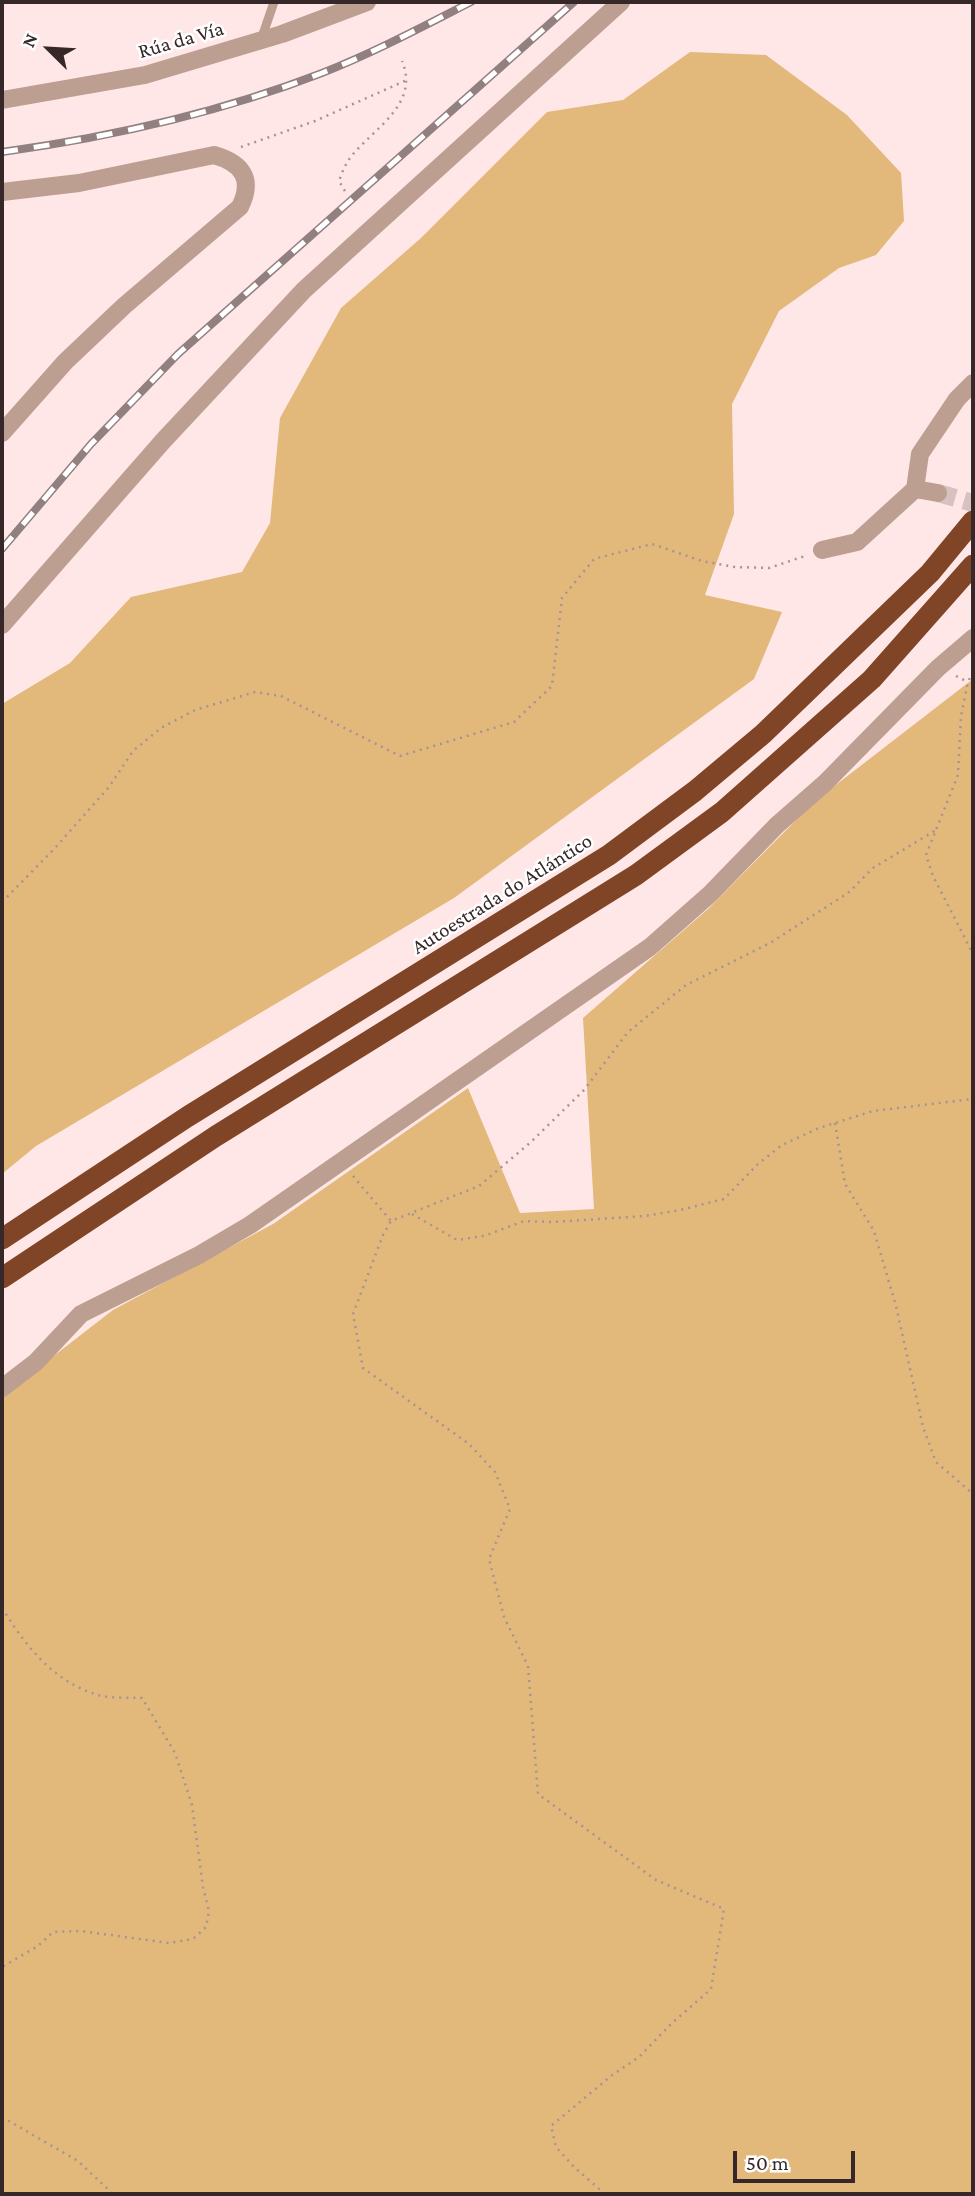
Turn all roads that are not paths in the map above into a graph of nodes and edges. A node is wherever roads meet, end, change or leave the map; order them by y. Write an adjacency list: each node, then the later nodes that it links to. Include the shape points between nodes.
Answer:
1 (274, 2): 4 (lane)
2 (367, 2): 4 (street, Rúa da Vía)
3 (621, 2): 14 (street, via 304,290 154,451)
4 (261, 40): 5 (street, Rúa da Vía, via 145,75)
5 (2, 100)
6 (2, 192): 8 (street, via 79,183 214,155 229,159 247,185 240,207 104,324)
7 (973, 383): 9 (street, via 920,454)
8 (2, 433)
9 (915, 489): 10 (street); 12 (street, via 857,542)
10 (939, 493)
11 (973, 521): 16 (highway, Autoestrada do Atlántico, via 930,573 763,734 609,855 187,1117)
12 (822, 550)
13 (973, 565): 17 (highway, via 872,679 722,812 636,875 216,1136)
14 (2, 625)
15 (973, 638): 18 (street, via 650,947 250,1225 81,1314 36,1362)
16 (2, 1239)
17 (2, 1278)
18 (2, 1388)

